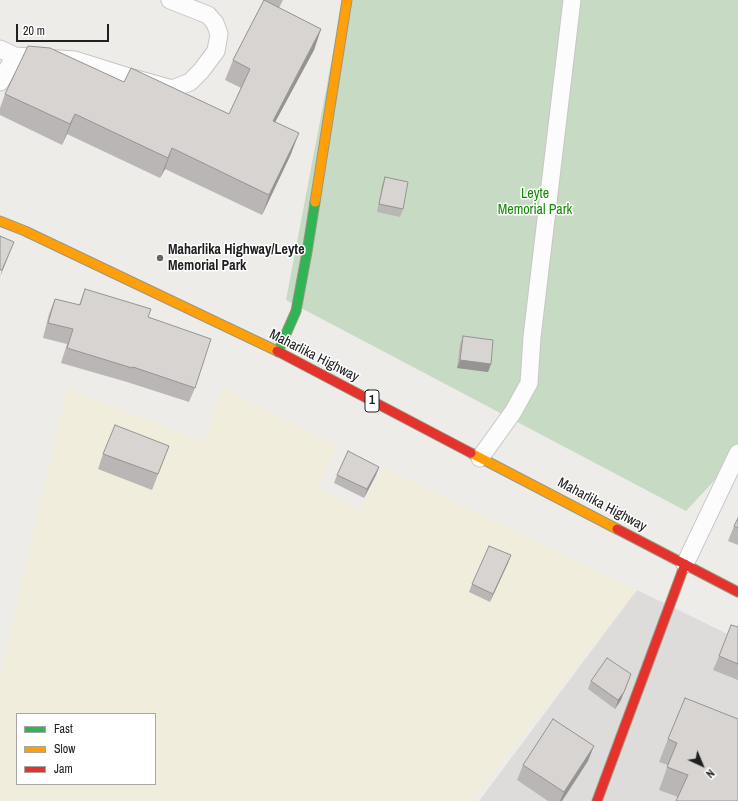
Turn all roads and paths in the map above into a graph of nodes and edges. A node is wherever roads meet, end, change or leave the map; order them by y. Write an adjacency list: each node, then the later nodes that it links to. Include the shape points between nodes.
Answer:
1 (170, 0): 4 (lane, via 208,15 219,34 216,51 201,71 190,82 172,89 76,60)
2 (347, 0): 7 (main road, via 296,311)
3 (572, 0): 9 (lane, via 532,338 529,383 513,412)
4 (8, 52): 5 (lane)
5 (0, 82)
6 (0, 221): 7 (main road, Maharlika Highway / 1)
7 (278, 352): 9 (main road, Maharlika Highway / 1)
8 (738, 453): 10 (lane)
9 (480, 458): 10 (main road, Maharlika Highway / 1)
10 (685, 564): 11 (main road, Maharlika Highway / 1); 12 (main road)
11 (738, 592)
12 (597, 801)

